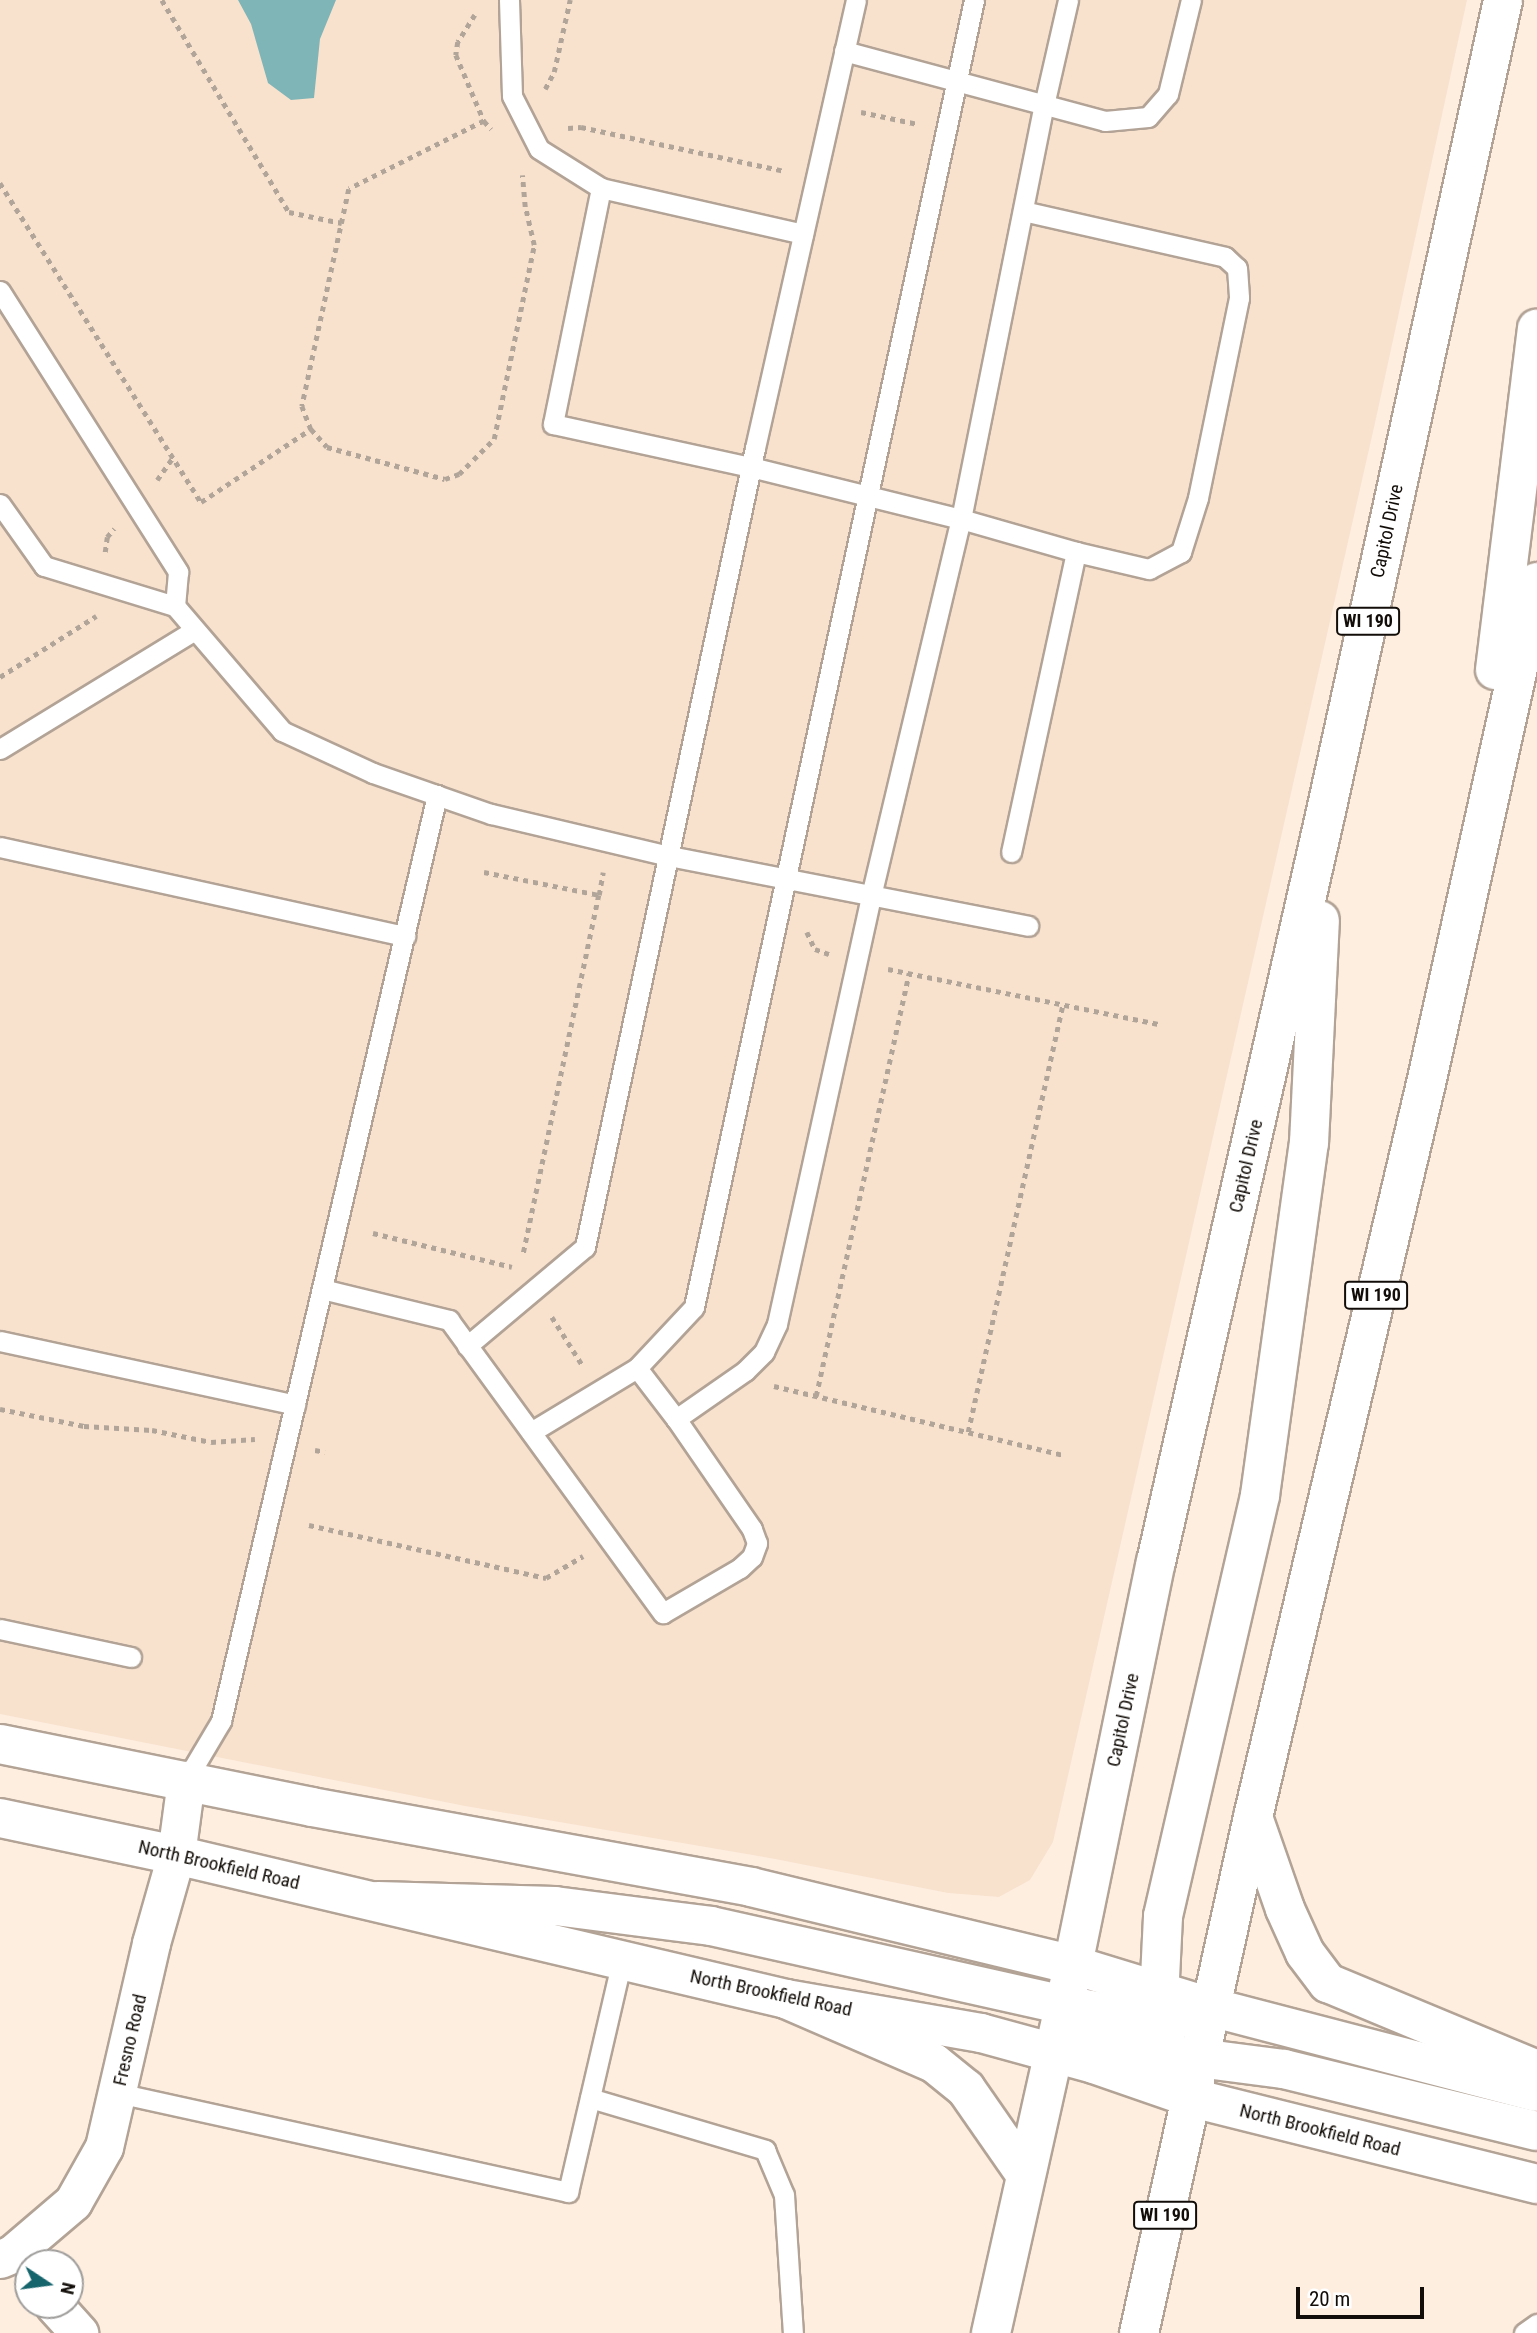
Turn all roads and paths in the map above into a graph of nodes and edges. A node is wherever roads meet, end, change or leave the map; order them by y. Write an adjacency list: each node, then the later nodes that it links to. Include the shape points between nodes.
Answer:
1 (162, 0): 24 (path, via 289,212)
2 (509, 0): 22 (lane, via 512,96 539,149)
3 (570, 0): 12 (path, via 554,72)
4 (856, 0): 10 (lane)
5 (975, 0): 11 (lane)
6 (1068, 0): 13 (lane)
7 (1191, 0): 13 (lane, via 1168,94 1148,117 1105,121)
8 (1503, 0): 39 (main road, Capitol Drive / WI 190)
9 (475, 8): 15 (path, via 456,55)
10 (844, 51): 11 (lane); 14 (lane)
11 (957, 81): 13 (lane); 17 (lane)
12 (542, 98)
13 (1044, 104): 23 (lane)
14 (832, 105): 17 (path); 25 (lane)
15 (484, 121): 18 (path); 24 (path, via 349,189)
16 (557, 127): 20 (path, via 581,127)
17 (946, 131): 30 (lane)
18 (499, 139)
19 (521, 165): 28 (path, via 534,245 494,439 459,474 445,479 327,447)
20 (797, 174)
21 (0, 183): 28 (path, via 201,502)
22 (601, 188): 25 (lane); 29 (lane, via 554,424)
23 (1023, 211): 32 (lane); 33 (lane, via 1226,257 1237,268 1239,298 1198,498 1181,552 1149,569)
24 (342, 223): 28 (path, via 302,406)
25 (803, 234): 29 (lane)
26 (0, 290): 35 (lane, via 178,572)
27 (1537, 329): 46 (main road)
28 (311, 429)
29 (751, 467): 30 (lane); 42 (lane)
30 (868, 496): 32 (lane); 44 (lane)
31 (0, 504): 35 (lane, via 44,566)
32 (961, 519): 33 (lane); 47 (lane)
33 (1076, 552): 41 (lane)
34 (1537, 582): 46 (main road, WI 190)
35 (175, 606): 36 (lane)
36 (195, 630): 37 (lane); 38 (lane, via 282,731 373,773)
37 (0, 749)
38 (437, 796): 42 (lane, via 491,814); 49 (lane)
39 (1325, 816): 82 (main road, Capitol Drive / WI 190, via 1156,1562); 86 (main road, via 1309,1143 1262,1482 1163,1916)
40 (0, 847): 49 (lane)
41 (1011, 852)
42 (669, 856): 44 (lane); 56 (lane, via 585,1247)
43 (484, 872): 54 (path, via 599,895 521,1269)
44 (785, 879): 45 (lane); 59 (lane, via 694,1307)
45 (809, 884): 47 (lane); 50 (path, via 803,923 815,949)
46 (1470, 884): 77 (main road, WI 190)
47 (871, 896): 48 (lane); 50 (lane)
48 (1028, 926)
49 (405, 936): 55 (lane)
50 (856, 962): 51 (path); 60 (lane, via 777,1324 764,1352)
51 (909, 973): 52 (path); 62 (path)
52 (1063, 1005): 53 (path); 67 (path)
53 (1158, 1024)
54 (373, 1233)
55 (322, 1289): 58 (lane, via 449,1320); 63 (lane)
56 (534, 1290): 58 (lane); 61 (path)
57 (0, 1341): 63 (lane)
58 (467, 1346): 66 (lane)
59 (638, 1368): 61 (lane); 65 (lane)
60 (736, 1377): 62 (path); 65 (lane)
61 (600, 1391): 66 (lane)
62 (816, 1396): 67 (path)
63 (295, 1405): 68 (lane)
64 (0, 1409): 68 (path, via 84,1426 152,1430 211,1442 250,1438)
65 (676, 1419): 72 (lane, via 752,1529 757,1543 752,1557 663,1613)
66 (531, 1432): 72 (lane)
67 (968, 1432): 70 (path)
68 (285, 1444): 69 (path); 76 (lane, via 221,1721)
69 (325, 1452)
70 (1063, 1455)
71 (309, 1525): 72 (path, via 546,1578)
72 (609, 1540)
73 (0, 1629): 74 (lane)
74 (131, 1657)
75 (0, 1744): 76 (main road)
76 (186, 1780): 79 (street, Fresno Road); 82 (main road, via 751,1887)
77 (1253, 1817): 85 (main road, WI 190); 89 (main road, via 1290,1920 1305,1953 1328,1983)
78 (0, 1818): 79 (main road, North Brookfield Road)
79 (176, 1855): 80 (main road, North Brookfield Road); 91 (street, Fresno Road)
80 (378, 1901): 81 (main road, North Brookfield Road); 84 (main road, via 555,1906 711,1926)
81 (622, 1960): 83 (main road, North Brookfield Road); 92 (lane)
82 (1073, 1965): 84 (main road, Capitol Drive / WI 190); 86 (main road)
83 (786, 1999): 87 (main road, North Brookfield Road, via 981,2033); 95 (main road, via 934,2063 966,2089)
84 (1064, 2006): 86 (main road); 87 (main road, Capitol Drive / WI 190)
85 (1210, 2007): 86 (main road); 88 (main road, WI 190); 90 (main road)
86 (1160, 2021): 87 (main road); 88 (main road); 93 (main road)
87 (1053, 2051): 93 (main road, North Brookfield Road); 95 (main road, Capitol Drive / WI 190)
88 (1200, 2060): 93 (main road, WI 190); 94 (main road, via 1284,2069)
89 (1537, 2070)
90 (1537, 2092)
91 (118, 2093): 92 (lane, via 568,2192); 97 (street, Fresno Road, via 104,2147 74,2202)
92 (590, 2098): 101 (lane, via 765,2150 784,2195)
93 (1192, 2098): 96 (main road, North Brookfield Road); 103 (main road, WI 190)
94 (1537, 2131)
95 (1025, 2174): 102 (main road, Capitol Drive / WI 190)
96 (1537, 2184)
97 (13, 2262)
98 (66, 2319): 100 (street)
99 (1537, 2324): 104 (lane)
100 (79, 2333)
101 (793, 2333)
102 (991, 2333)
103 (1139, 2333)
104 (1524, 2333)

